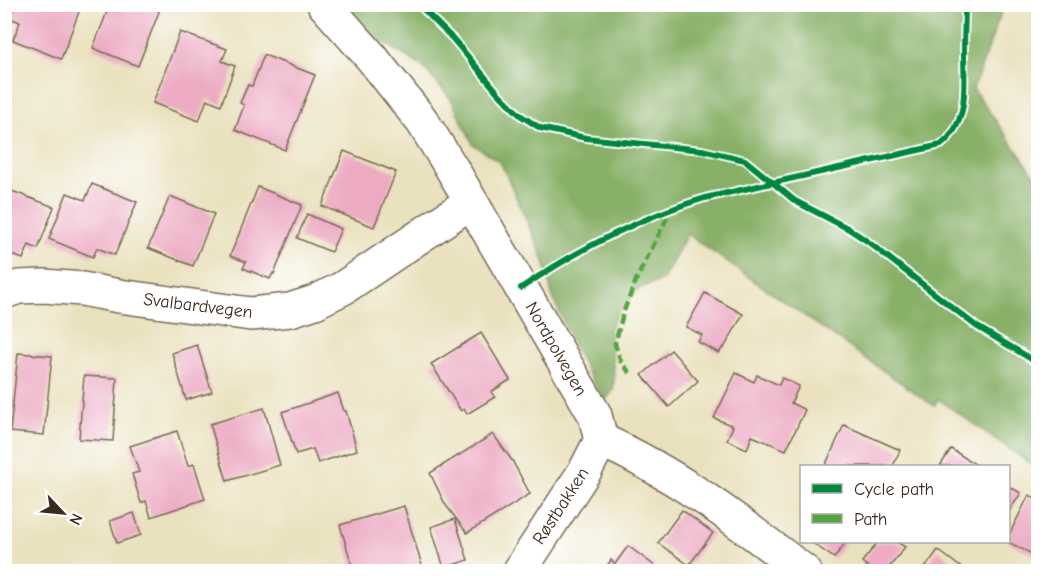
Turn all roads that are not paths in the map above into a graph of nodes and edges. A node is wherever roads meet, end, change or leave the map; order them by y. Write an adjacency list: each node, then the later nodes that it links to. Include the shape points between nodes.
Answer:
1 (324, 4): 2 (street, Nordpolvegen, via 422,121)
2 (471, 202): 3 (street, Svalbardvegen, via 343,288 290,310 251,314 44,286); 4 (street, Nordpolvegen, via 595,415)
3 (4, 292)
4 (601, 440): 5 (street, Røstbakken, via 576,486); 6 (street, via 643,459 694,490)
5 (519, 572)
6 (805, 572)

